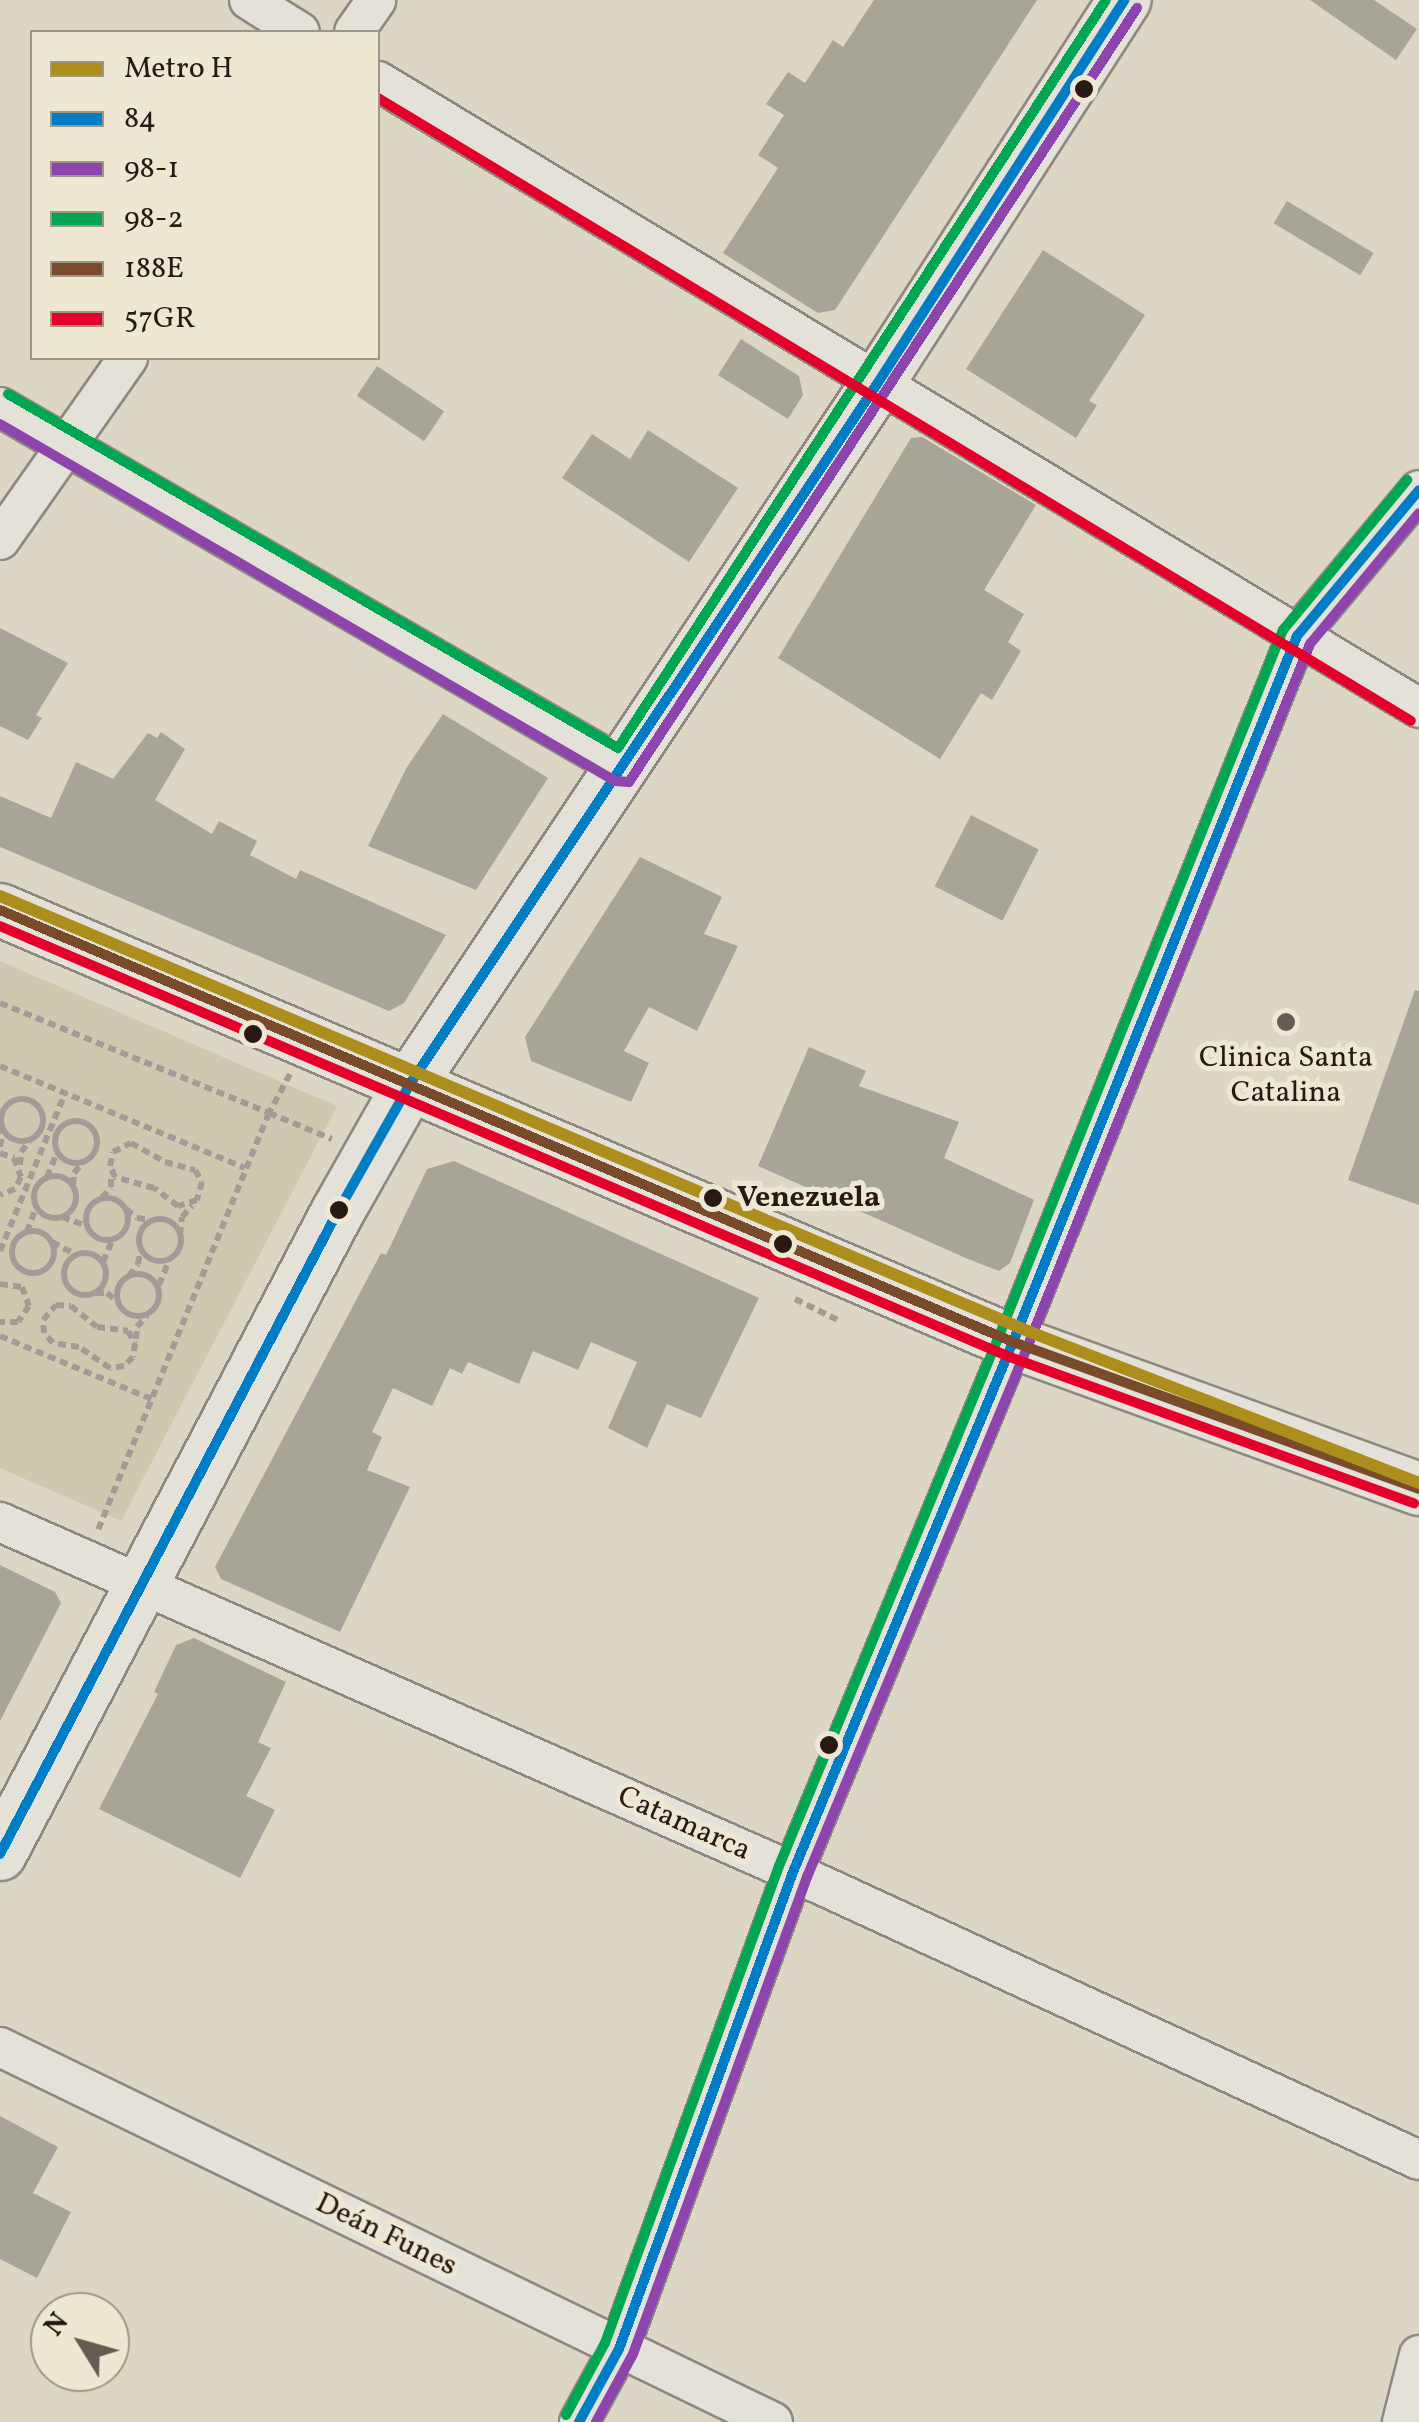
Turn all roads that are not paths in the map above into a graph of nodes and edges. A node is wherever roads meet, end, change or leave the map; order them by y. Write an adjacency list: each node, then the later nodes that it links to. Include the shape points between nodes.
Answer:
1 (249, 0): 4 (street)
2 (376, 0): 5 (street)
3 (1124, 0): 8 (main road)
4 (297, 30)
5 (355, 30)
6 (380, 82): 8 (street)
7 (127, 360): 10 (street)
8 (876, 384): 13 (street); 15 (main road)
9 (0, 407): 10 (street)
10 (65, 447): 12 (street); 15 (street)
11 (1419, 490): 13 (street)
12 (0, 540)
13 (1297, 636): 14 (street); 18 (street)
14 (1419, 708)
15 (622, 768): 17 (main road)
16 (0, 910): 17 (main road)
17 (410, 1084): 18 (main road); 21 (main road)
18 (1013, 1342): 19 (main road); 23 (street)
19 (1419, 1489)
20 (0, 1522): 21 (street, Catamarca)
21 (143, 1583): 22 (main road); 23 (street, Catamarca)
22 (0, 1854)
23 (793, 1872): 25 (street, Catamarca); 26 (street)
24 (0, 2046): 26 (street, Deán Funes)
25 (1419, 2160)
26 (620, 2349): 28 (street); 29 (street, Deán Funes)
27 (1419, 2355): 30 (street)
28 (579, 2422)
29 (773, 2422)
30 (1402, 2422)

